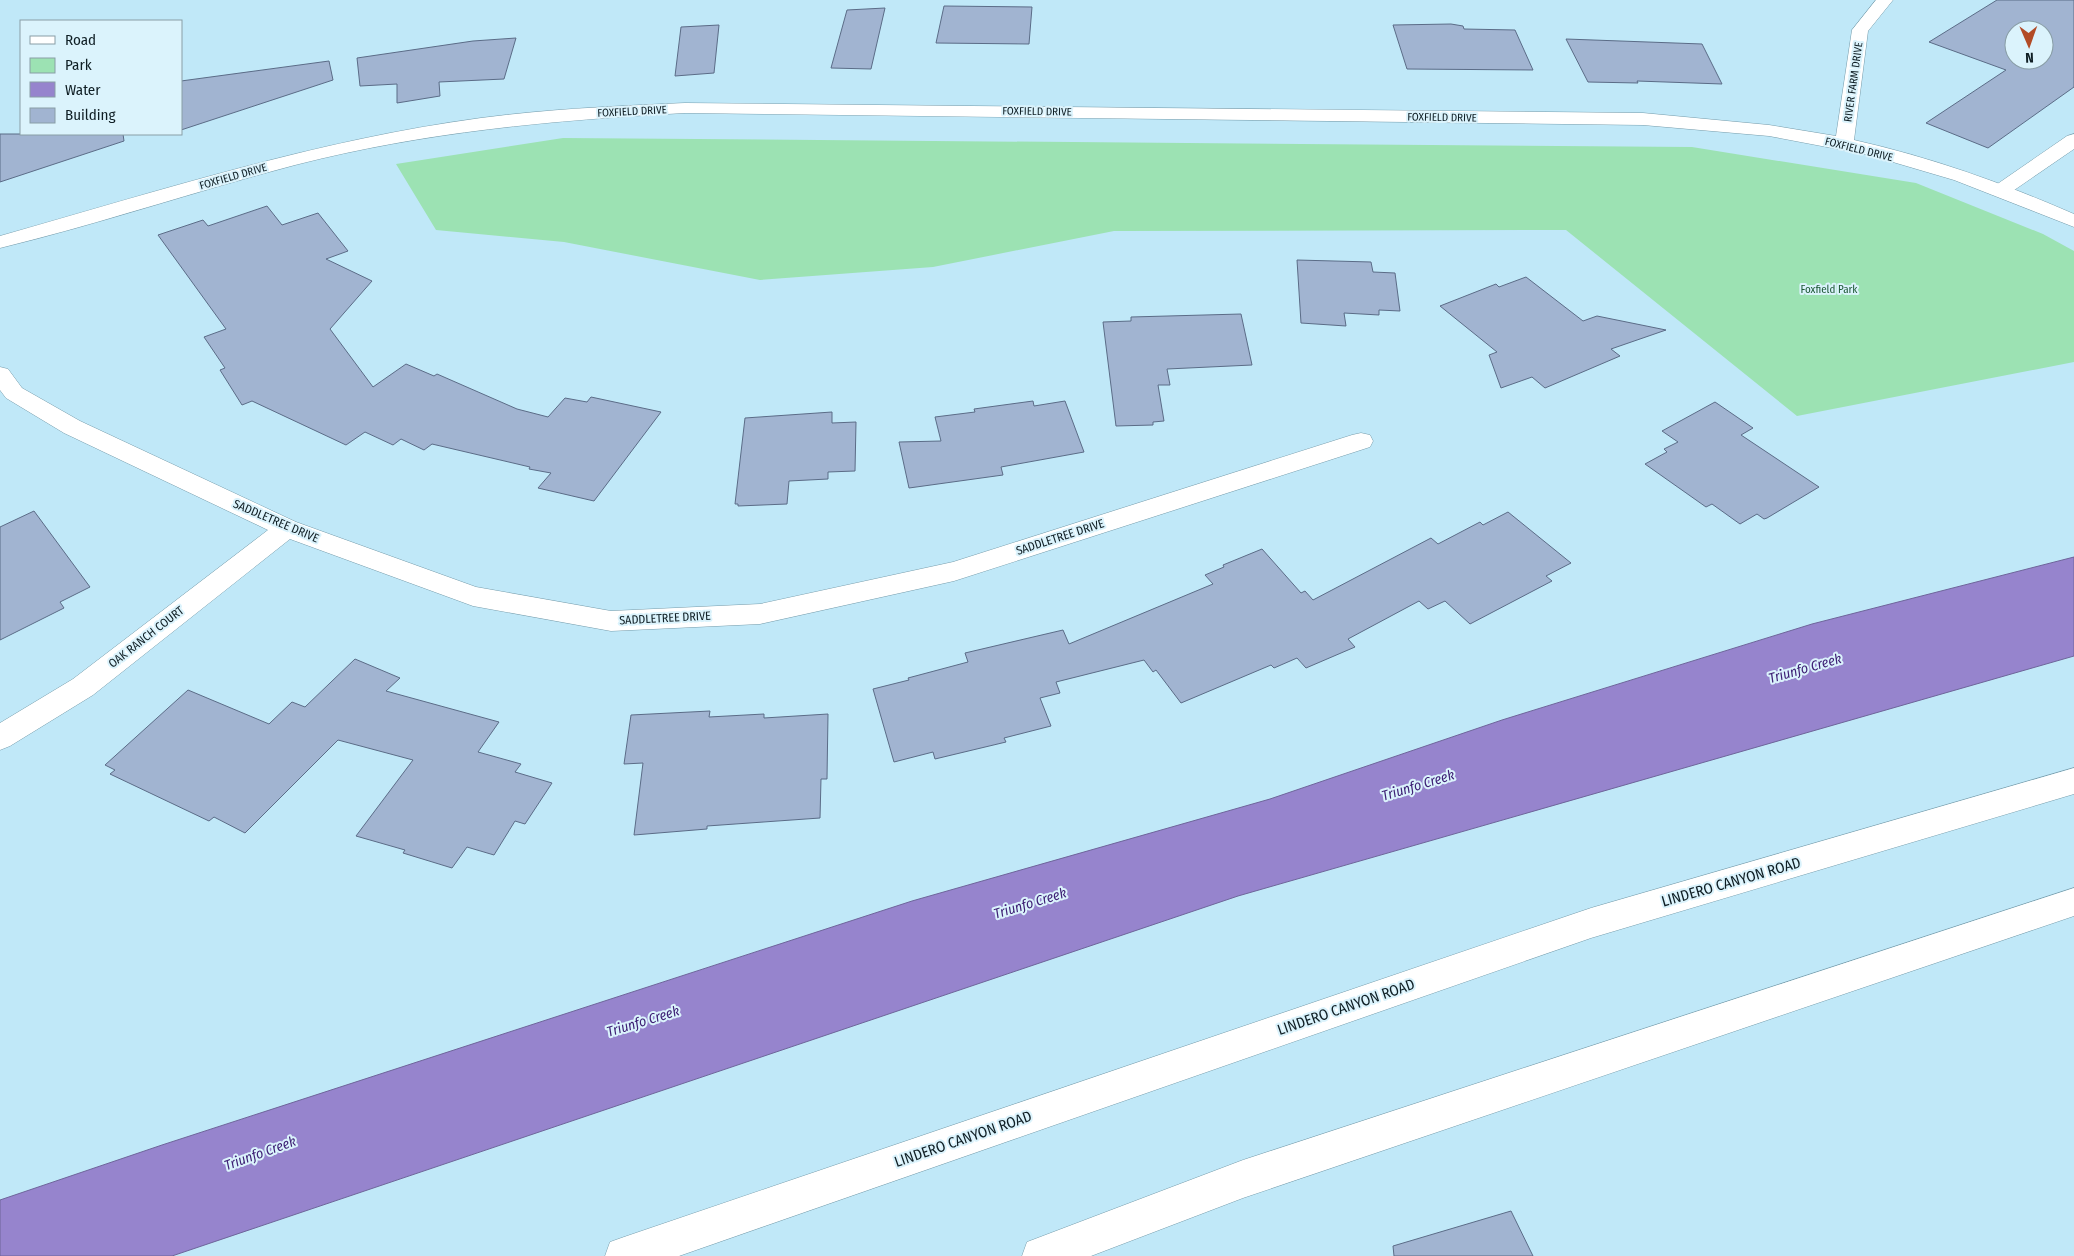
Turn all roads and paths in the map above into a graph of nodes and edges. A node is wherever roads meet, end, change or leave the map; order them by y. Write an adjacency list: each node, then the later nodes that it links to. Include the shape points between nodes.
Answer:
1 (1884, 0): 3 (street, RIVER FARM DRIVE, via 1860,30)
2 (2074, 140): 4 (street)
3 (1844, 143): 4 (street, FOXFIELD DRIVE, via 1957,174); 6 (street, FOXFIELD DRIVE, via 1738,127 1643,119 645,109 481,124 372,143 293,160)
4 (2000, 191): 5 (street, FOXFIELD DRIVE)
5 (2074, 221)
6 (0, 242)
7 (0, 374): 9 (street, SADDLETREE DRIVE, via 14,393 72,427)
8 (1361, 442): 9 (street, SADDLETREE DRIVE, via 954,571 760,614 611,621 473,596)
9 (287, 528): 10 (street, OAK RANCH COURT, via 83,687)
10 (0, 738)
11 (2074, 781): 13 (street, LINDERO CANYON ROAD, via 1591,923)
12 (2074, 902): 14 (street, via 1252,1176)
13 (624, 1256)
14 (1041, 1256)

